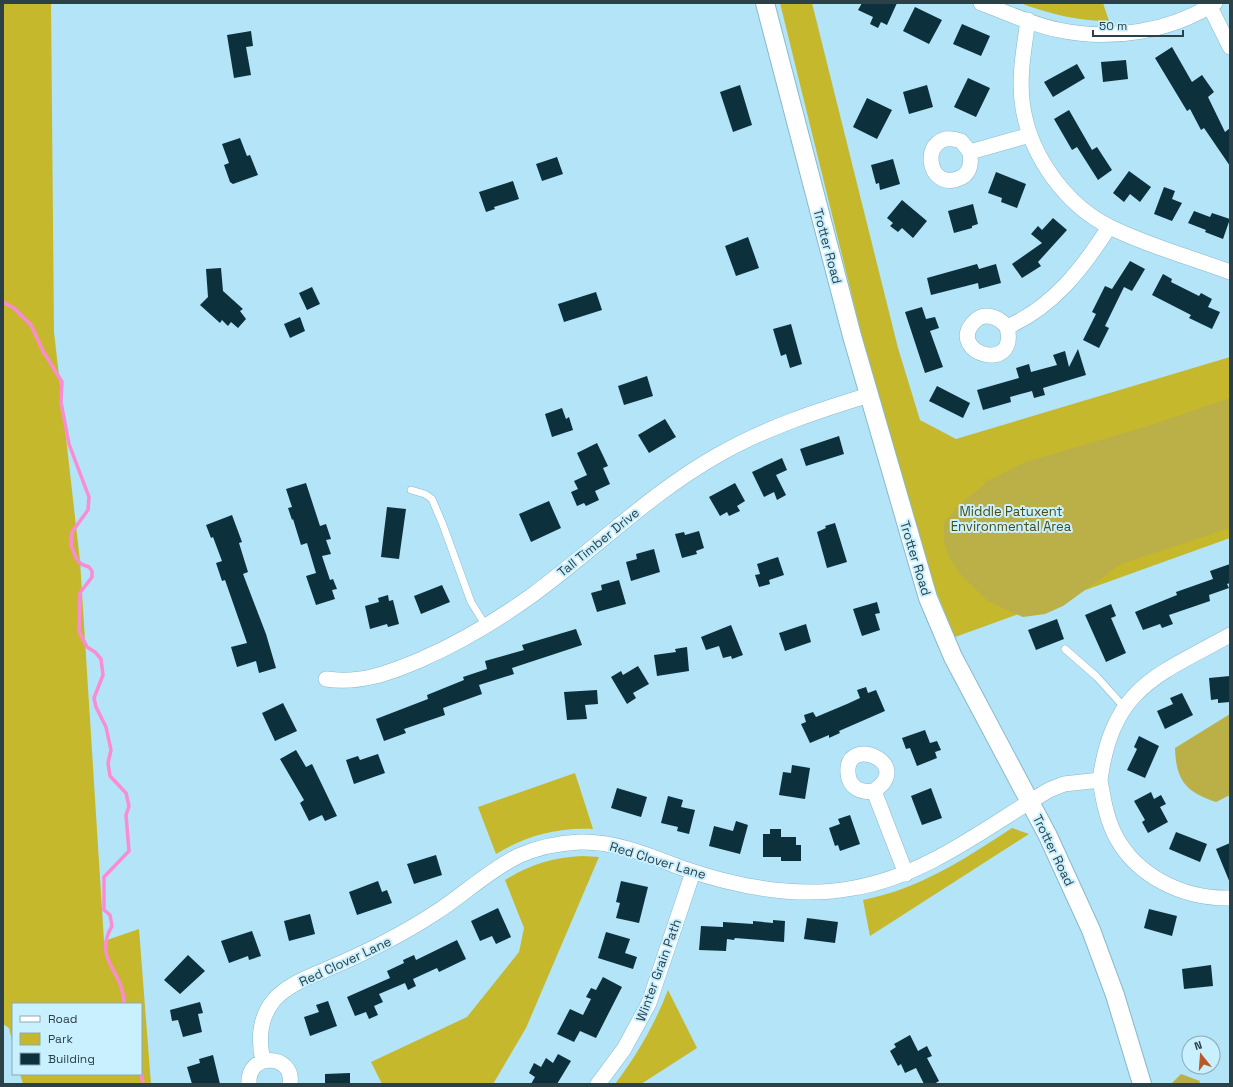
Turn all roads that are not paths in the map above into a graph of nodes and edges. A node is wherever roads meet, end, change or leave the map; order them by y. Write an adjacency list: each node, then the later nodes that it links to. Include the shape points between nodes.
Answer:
1 (765, 3): 11 (street, Trotter Road)
2 (981, 3): 4 (street)
3 (1211, 4): 4 (street, via 1168,24 1124,34 1077,33 1057,30); 5 (street)
4 (1028, 20): 6 (street, via 1021,85 1023,108)
5 (1230, 47)
6 (1030, 135): 7 (street); 8 (street, via 1042,162 1056,182 1072,200)
7 (970, 152)
8 (1109, 227): 9 (street); 10 (street, via 1092,254 1064,286 1039,309)
9 (1230, 272)
10 (1007, 327)
11 (869, 395): 13 (street, Tall Timber Drive, via 776,426 717,455 657,494 531,596); 20 (street, Trotter Road, via 918,568 939,628)
12 (411, 490): 13 (lane, via 432,499 471,602)
13 (486, 626): 16 (street, Tall Timber Drive, via 429,656 375,677 343,681)
14 (1230, 636): 17 (street, via 1157,676 1141,687)
15 (1065, 649): 17 (lane, via 1097,677)
16 (326, 679)
17 (1124, 707): 18 (street, via 1108,740)
18 (1100, 780): 20 (street, Red Clover Lane, via 1064,784); 23 (street, via 1107,815 1114,833 1124,849 1149,874 1166,884 1200,897)
19 (874, 791): 22 (street)
20 (1030, 801): 22 (street, Red Clover Lane, via 957,848); 28 (street, Trotter Road, via 1091,930 1113,988)
21 (693, 872): 22 (street, Red Clover Lane, via 748,886 802,892 853,889); 24 (street, Red Clover Lane, via 605,843 561,843 542,847 506,862 436,913 381,945 286,989 273,1001 265,1015 259,1044); 27 (street, Winter Grain Path, via 649,1002 624,1049)
22 (906, 874)
23 (1230, 898)
24 (263, 1061): 25 (street, via 250,1073); 26 (street, via 278,1061 285,1066 290,1074)
25 (249, 1084)
26 (290, 1084)
27 (598, 1084)
28 (1142, 1084)

